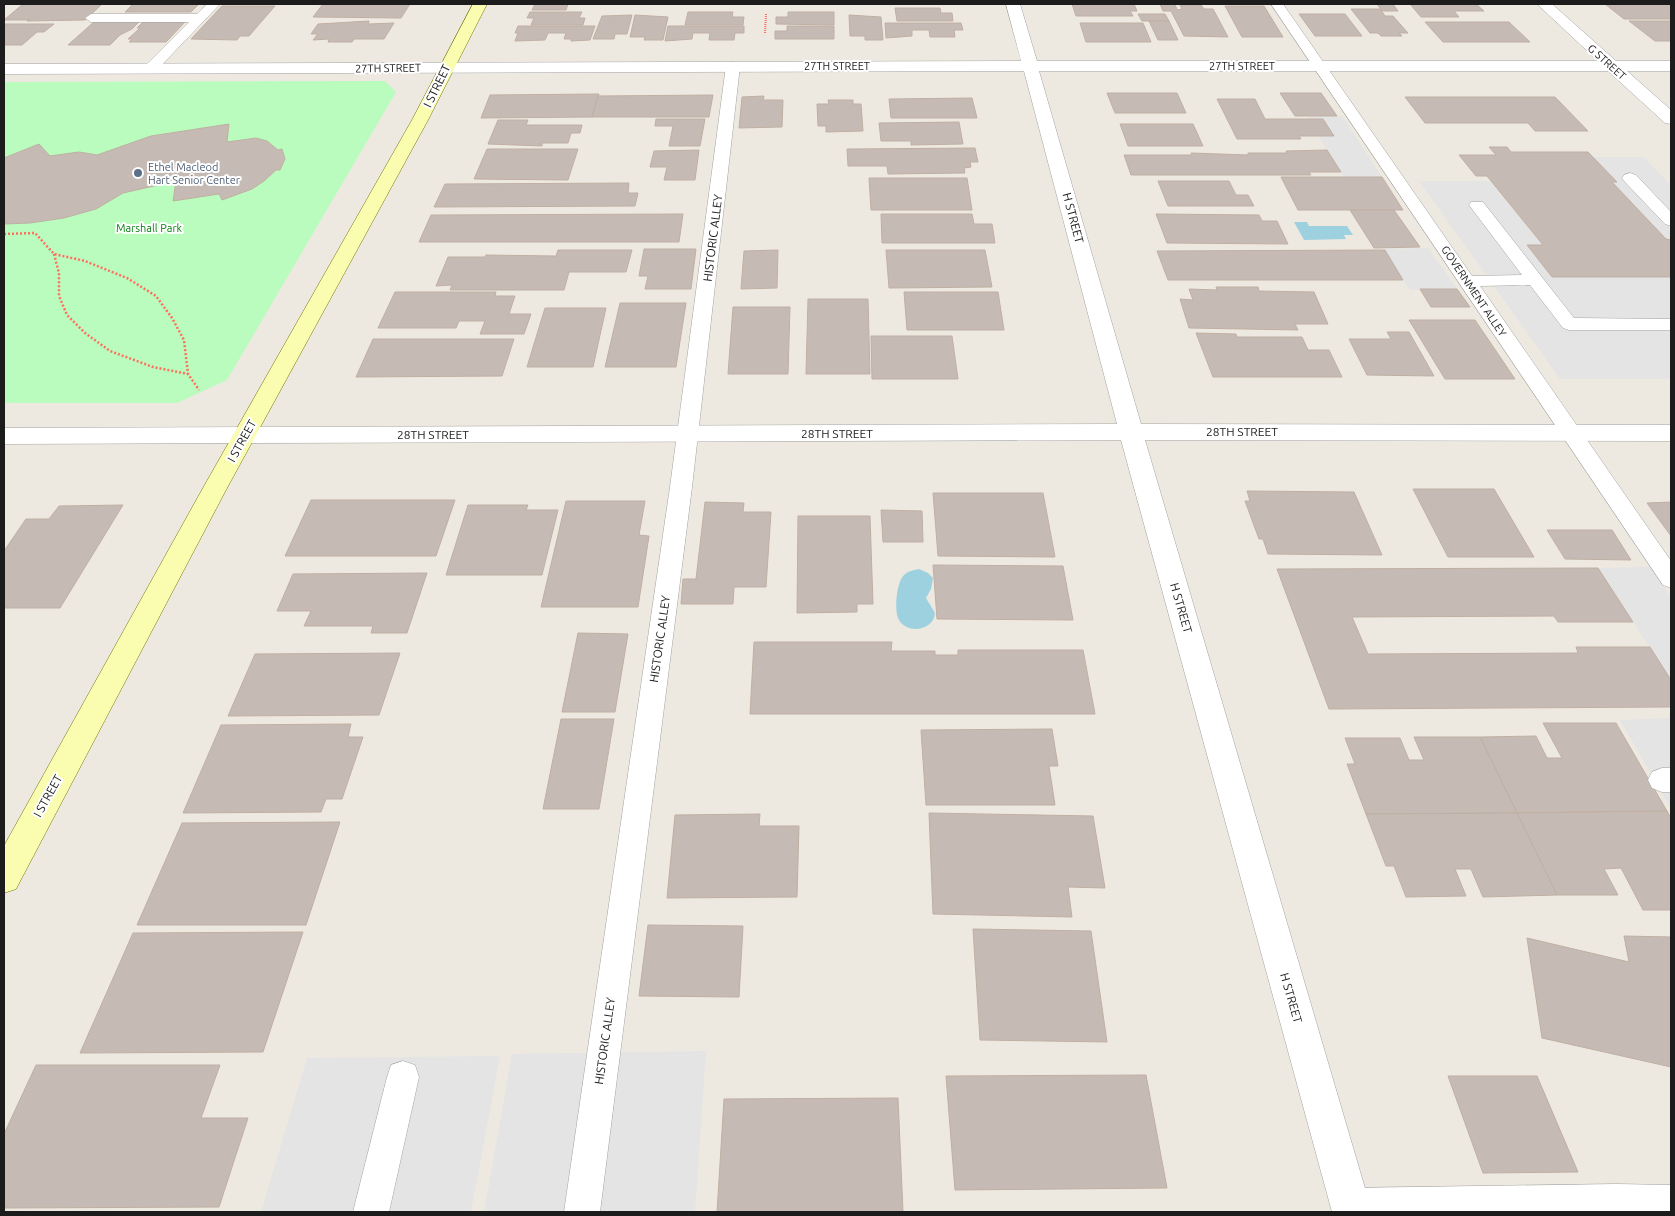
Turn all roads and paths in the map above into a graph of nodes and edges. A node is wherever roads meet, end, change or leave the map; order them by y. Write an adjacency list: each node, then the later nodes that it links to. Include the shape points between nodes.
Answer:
1 (214, 4): 7 (lane)
2 (480, 4): 14 (street, I STREET)
3 (1013, 4): 9 (street, H STREET)
4 (1277, 4): 10 (lane, GOVERNMENT ALLEY)
5 (1544, 4): 11 (street, G STREET)
6 (91, 18): 7 (lane)
7 (200, 18): 13 (lane)
8 (733, 66): 9 (street, 27TH STREET); 14 (street, 27TH STREET); 31 (lane, HISTORIC ALLEY)
9 (1031, 66): 10 (street, 27TH STREET); 27 (street, H STREET)
10 (1320, 66): 11 (street, 27TH STREET); 23 (lane, GOVERNMENT ALLEY)
11 (1612, 66): 12 (street, 27TH STREET); 16 (street, G STREET)
12 (1671, 66)
13 (150, 68): 14 (street, 27TH STREET); 15 (street, 27TH STREET)
14 (446, 68): 30 (street, I STREET)
15 (4, 69)
16 (1671, 120)
17 (1630, 178): 19 (lane)
18 (1477, 205): 22 (lane)
19 (1671, 221)
20 (4, 234): 21 (path, via 35,233)
21 (54, 254): 25 (path, via 85,261 127,278 156,296 184,340); 25 (path, via 59,296 67,315 85,333 110,351 153,367)
22 (1535, 280): 23 (lane); 24 (lane, via 1569,324)
23 (1468, 282): 28 (lane, GOVERNMENT ALLEY)
24 (1671, 324)
25 (188, 374): 26 (path)
26 (199, 390)
27 (1132, 432): 28 (street, 28TH STREET); 31 (street, 28TH STREET); 38 (street, H STREET)
28 (1570, 433): 29 (street, 28TH STREET); 33 (lane, GOVERNMENT ALLEY)
29 (1671, 433)
30 (246, 434): 31 (street, 28TH STREET); 32 (street, 28TH STREET); 34 (street, I STREET)
31 (688, 435): 40 (lane, HISTORIC ALLEY)
32 (4, 436)
33 (1671, 579)
34 (4, 878)
35 (403, 1077): 39 (lane)
36 (1671, 1202): 37 (lane)
37 (1618, 1207): 38 (lane)
38 (1351, 1209)
39 (371, 1212)
40 (582, 1212)

